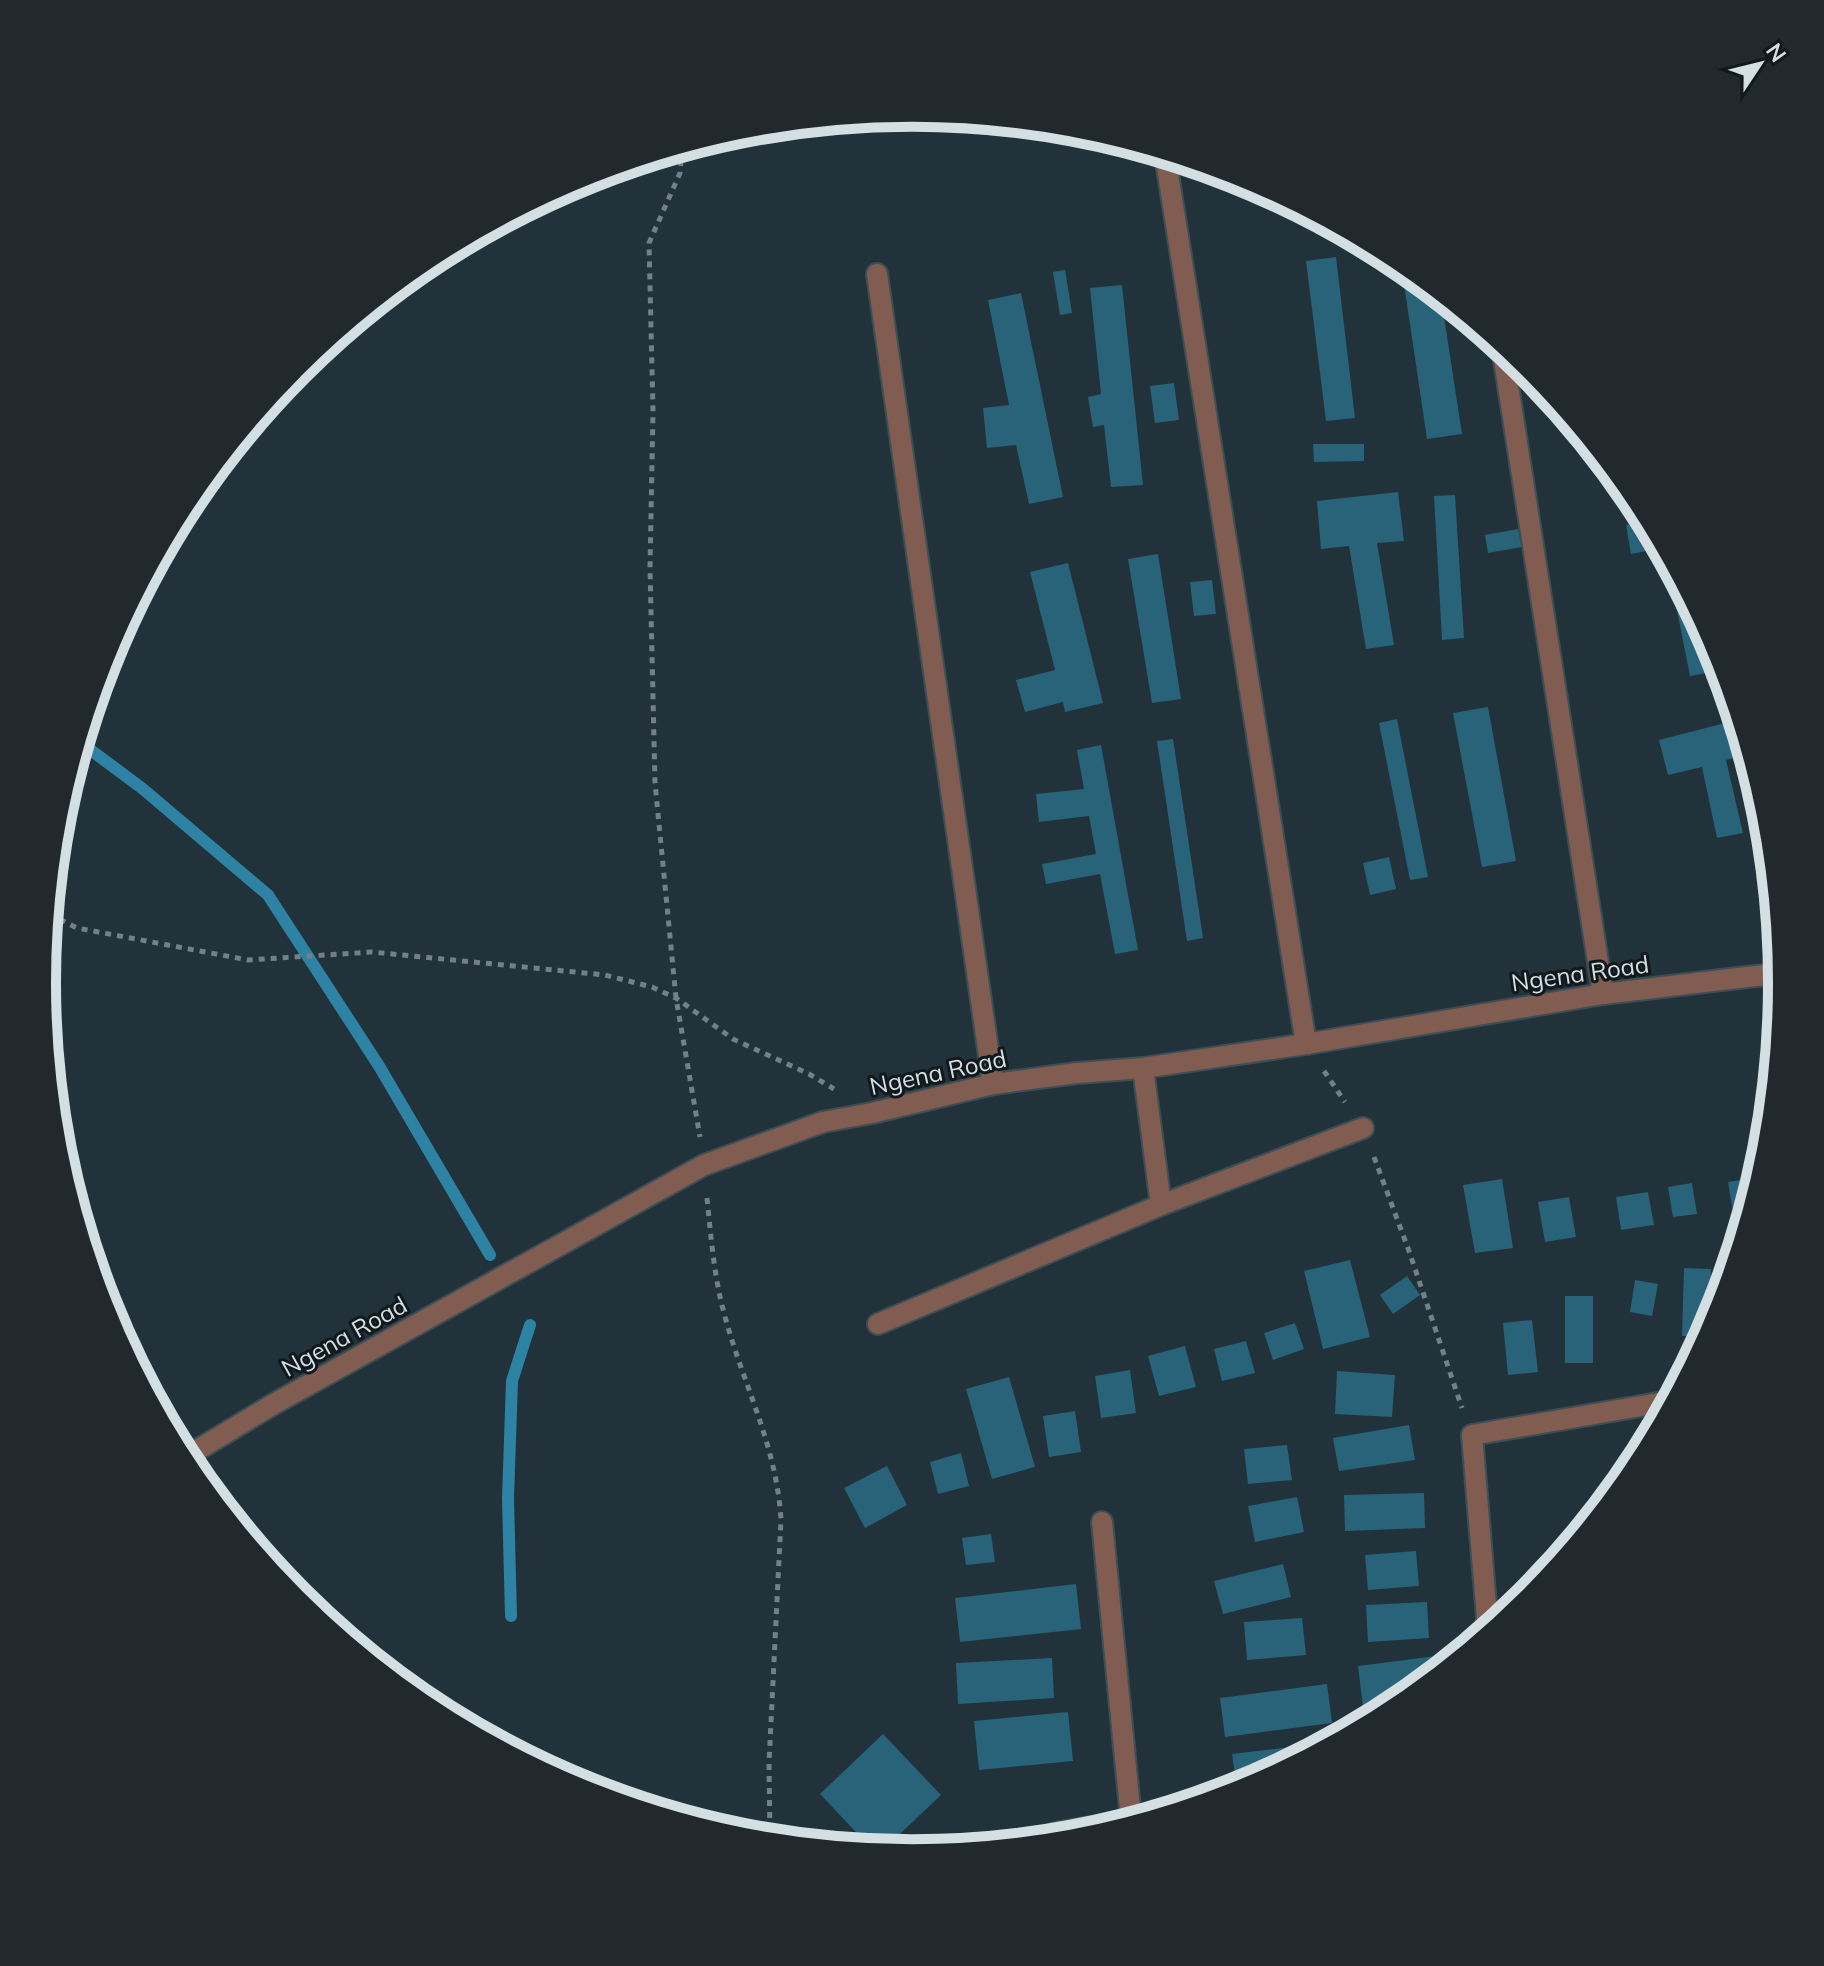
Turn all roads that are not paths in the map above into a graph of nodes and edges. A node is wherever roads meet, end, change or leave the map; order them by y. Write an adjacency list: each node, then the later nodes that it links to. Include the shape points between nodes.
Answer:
1 (1173, 168): 6 (street)
2 (877, 274): 8 (street)
3 (1505, 367): 5 (street)
4 (1768, 975): 5 (street, Ngena Road)
5 (1603, 994): 6 (street, Ngena Road)
6 (1306, 1044): 7 (street, Ngena Road)
7 (1143, 1068): 8 (street, Ngena Road); 10 (street)
8 (993, 1084): 13 (street, Ngena Road, via 823,1122 704,1165)
9 (1363, 1128): 10 (street)
10 (1161, 1205): 11 (street)
11 (878, 1324)
12 (1657, 1403): 15 (street, via 1472,1435)
13 (195, 1451)
14 (1102, 1522): 16 (street)
15 (1487, 1617)
16 (1131, 1811)

